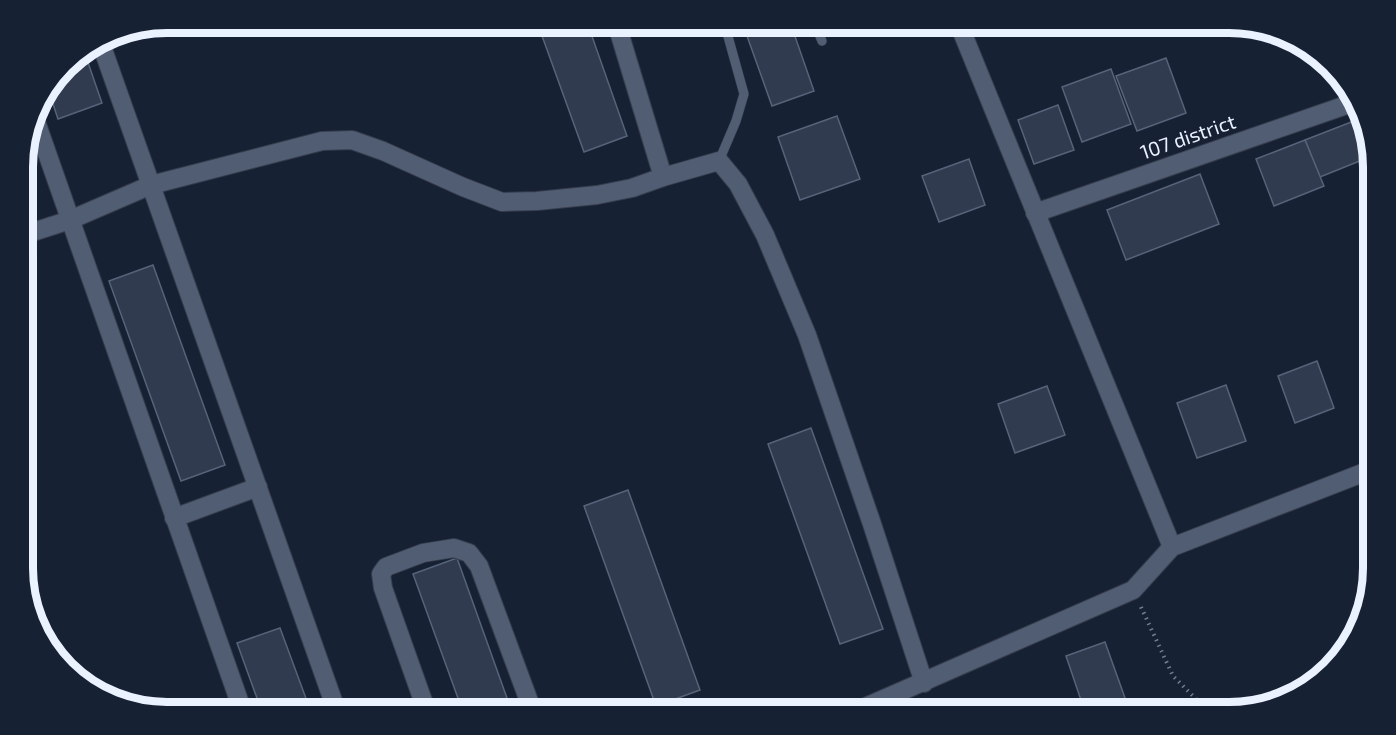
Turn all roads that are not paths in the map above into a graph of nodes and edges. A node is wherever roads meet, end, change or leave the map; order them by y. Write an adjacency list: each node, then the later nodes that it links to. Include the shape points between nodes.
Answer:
1 (619, 33): 10 (street)
2 (727, 33): 9 (lane, via 744,94)
3 (819, 33): 5 (lane)
4 (962, 33): 12 (street)
5 (822, 41)
6 (103, 50): 11 (street)
7 (1347, 105): 12 (street, 107 district)
8 (39, 130): 13 (street)
9 (719, 161): 10 (street); 19 (street, via 738,184 765,235 807,335)
10 (663, 177): 11 (street, via 632,189 597,195 502,202 352,140 322,141)
11 (151, 185): 13 (street); 16 (street)
12 (1035, 213): 18 (street)
13 (70, 220): 14 (street); 17 (street)
14 (33, 231)
15 (1363, 474): 18 (street)
16 (258, 487): 17 (street); 21 (street)
17 (174, 518): 20 (street)
18 (1172, 547): 19 (street, via 1133,590)
19 (924, 683): 24 (street)
20 (239, 702)
21 (333, 702)
22 (423, 702): 23 (street, via 381,574 386,567 423,553 454,548 469,553 478,566)
23 (529, 702)
24 (878, 702)

